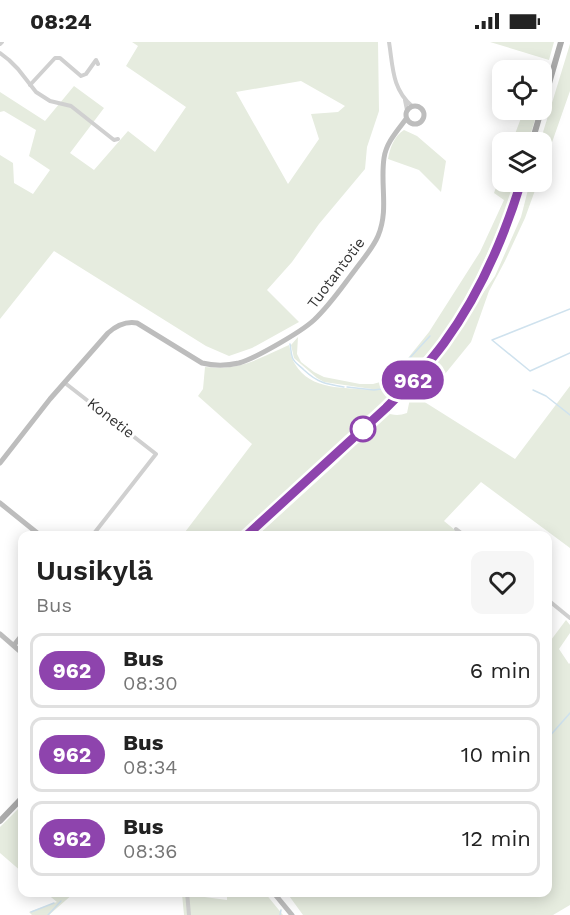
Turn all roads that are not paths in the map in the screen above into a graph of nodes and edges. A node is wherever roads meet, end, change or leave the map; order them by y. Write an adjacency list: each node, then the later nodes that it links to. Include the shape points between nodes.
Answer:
1 (389, 42): 6 (street, via 395,83)
2 (561, 42): 8 (main road)
3 (0, 54): 5 (street, via 14,64)
4 (98, 64): 5 (street, via 96,60 81,76 55,58)
5 (30, 86): 9 (street, via 50,100 71,106 114,140)
6 (410, 108): 7 (street, via 406,113); 7 (street, via 421,109 424,117 419,123)
7 (409, 121): 11 (street, Tuotantotie, via 400,127 384,158 385,207 378,236 310,324 250,359 211,365 143,326 123,323 108,333)
8 (535, 132)
9 (118, 139)
10 (517, 192): 17 (main road, via 498,246 440,348 386,408)
11 (65, 383): 12 (street); 16 (street, Konetie, via 156,454)
12 (0, 463)
13 (0, 503): 15 (street)
14 (456, 529): 18 (street)
15 (35, 531)
16 (96, 531)
17 (251, 531)
18 (459, 531)
19 (552, 603): 20 (street)
20 (570, 618)
21 (0, 634): 23 (street)
22 (18, 640): 23 (street)
23 (14, 645): 24 (street)
24 (18, 648)
25 (18, 802): 26 (main road)
26 (0, 821)
27 (187, 897): 29 (street)
28 (277, 897): 30 (street)
29 (189, 915)
30 (292, 915)

